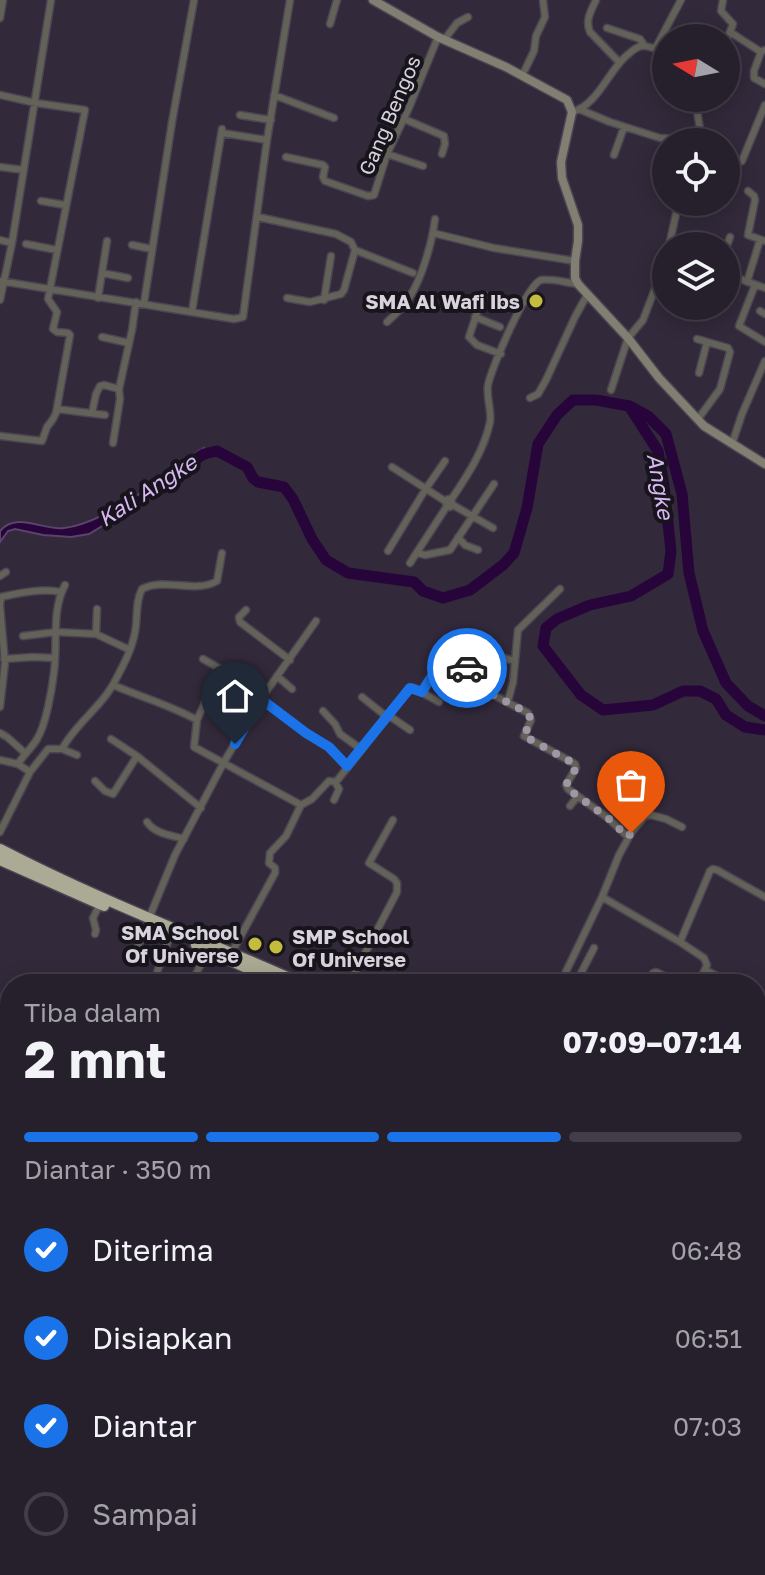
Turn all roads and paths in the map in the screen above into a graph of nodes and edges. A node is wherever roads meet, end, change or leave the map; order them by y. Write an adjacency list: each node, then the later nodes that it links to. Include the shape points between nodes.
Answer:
1 (3, 0): 14 (street)
2 (51, 0): 29 (street)
3 (194, 0): 59 (street)
4 (290, 0): 28 (street)
5 (337, 0): 15 (street)
6 (373, 0): 12 (main road)
7 (395, 0): 12 (street)
8 (543, 0): 25 (street, via 545,17)
9 (596, 0): 24 (street, via 587,26)
10 (681, 0): 16 (street)
11 (723, 0): 17 (street, via 722,13)
12 (389, 10): 20 (main road)
13 (468, 17): 20 (street)
14 (0, 18)
15 (330, 24)
16 (668, 24)
17 (733, 24)
18 (607, 28): 21 (street)
19 (740, 38): 23 (street)
20 (441, 39): 25 (main road); 34 (street, Gang Bengos)
21 (644, 45): 22 (street); 24 (street)
22 (652, 48)
23 (763, 51): 26 (street, via 754,78)
24 (619, 62): 31 (street)
25 (522, 76): 31 (main road, via 562,96)
26 (765, 84)
27 (0, 95): 29 (street)
28 (274, 95): 33 (street); 35 (street)
29 (36, 103): 46 (street); 49 (street, via 85,110)
30 (765, 105): 43 (street)
31 (577, 111): 36 (street); 63 (main road, via 561,162 578,225)
32 (240, 115): 35 (street)
33 (334, 118)
34 (404, 119): 39 (street, Gang Bengos); 40 (street, via 444,136)
35 (271, 120): 38 (street)
36 (624, 127): 37 (street); 41 (street)
37 (652, 136)
38 (267, 140): 50 (street); 82 (street, via 222,131)
39 (387, 154): 42 (street, Gang Bengos, via 371,197 325,181 323,165); 44 (street)
40 (442, 154)
41 (614, 155)
42 (286, 157)
43 (740, 163)
44 (423, 166)
45 (0, 167): 46 (street)
46 (24, 170): 56 (street)
47 (748, 191): 55 (street, via 755,200 748,235)
48 (41, 201): 49 (street)
49 (65, 205): 60 (street)
50 (258, 217): 61 (street, via 336,234); 82 (street, via 243,317)
51 (435, 219): 52 (street)
52 (433, 233): 63 (street); 84 (street, via 407,301)
53 (0, 240): 56 (street)
54 (107, 241): 64 (street)
55 (763, 241): 69 (street)
56 (12, 243): 68 (street)
57 (26, 244): 60 (street)
58 (132, 245): 59 (street)
59 (152, 249): 80 (street)
60 (57, 250): 73 (street)
61 (355, 250): 65 (street); 79 (street, via 344,290)
62 (331, 256): 79 (street)
63 (575, 261): 70 (main road)
64 (102, 273): 66 (street); 76 (street)
65 (413, 273)
66 (128, 278)
67 (740, 279): 69 (street)
68 (2, 282): 73 (street); 78 (street)
69 (747, 282): 71 (street)
70 (578, 284): 74 (main road); 81 (street, via 536,282)
71 (755, 285): 72 (street); 90 (street, via 739,326)
72 (765, 288)
73 (50, 290): 76 (street); 98 (street, via 49,302 57,312 53,329 70,335)
74 (587, 295): 87 (main road); 97 (street, via 546,380)
75 (652, 297): 87 (street)
76 (98, 298): 80 (street)
77 (287, 298): 79 (street)
78 (0, 300)
79 (324, 300)
80 (140, 302): 82 (street); 91 (street)
81 (520, 308): 83 (street, via 487,296); 92 (street)
82 (192, 311)
83 (475, 317): 85 (street); 92 (street, via 471,341)
84 (387, 322)
85 (500, 327)
86 (102, 337): 91 (street)
87 (628, 338): 96 (street); 101 (main road)
88 (697, 339): 89 (street)
89 (707, 342): 94 (street); 101 (street, via 730,352 720,389)
90 (765, 342)
91 (129, 343): 95 (street)
92 (501, 354): 110 (street, via 489,383 490,420 471,471)
93 (765, 361): 104 (street)
94 (699, 373)
95 (119, 389): 99 (street, via 100,386); 103 (street)
96 (611, 390)
97 (530, 398)
98 (57, 409): 99 (street); 102 (street, via 42,441)
99 (92, 413): 100 (street)
100 (105, 415)
101 (698, 419): 104 (main road)
102 (0, 436)
103 (113, 443)
104 (732, 444): 106 (main road)
105 (445, 461): 109 (street)
106 (765, 464)
107 (392, 467): 109 (street)
108 (494, 484): 111 (street)
109 (425, 490): 110 (street); 117 (street)
110 (449, 503): 111 (street); 119 (street)
111 (472, 516): 112 (street); 113 (street)
112 (493, 528)
113 (458, 537): 114 (street); 115 (street)
114 (465, 545): 115 (street); 116 (street)
115 (450, 550): 119 (street)
116 (478, 550)
117 (388, 551)
118 (222, 553): 130 (street, via 214,583 142,589)
119 (417, 553): 120 (street)
120 (410, 563)
121 (560, 589): 135 (street, via 518,630)
122 (0, 606): 125 (street); 127 (street, via 1,597 63,589)
123 (97, 609): 128 (street)
124 (246, 610): 134 (street, via 240,622)
125 (0, 616): 132 (street)
126 (316, 621): 134 (street)
127 (56, 632): 128 (street); 129 (street); 131 (street)
128 (96, 634): 130 (street)
129 (23, 636)
130 (130, 650): 139 (street)
131 (54, 658): 132 (street); 155 (street, via 42,726)
132 (4, 659): 146 (street)
133 (203, 659): 137 (street)
134 (290, 660): 138 (street)
135 (515, 661): 136 (street, via 482,651); 144 (street)
136 (470, 668): 141 (street, via 438,669); 144 (street, via 483,677 482,689)
137 (220, 669): 142 (street); 149 (street)
138 (277, 676): 140 (street); 142 (street)
139 (113, 685): 149 (street); 153 (street)
140 (292, 689)
141 (422, 692): 145 (street); 148 (street, via 410,688)
142 (263, 696): 159 (street, via 239,746); 161 (street)
143 (362, 697): 148 (street)
144 (508, 701): 165 (street, via 530,716 524,736 575,764 566,785)
145 (439, 702)
146 (0, 707)
147 (323, 711): 154 (street, via 340,734)
148 (387, 716): 150 (street); 154 (street)
149 (197, 720): 159 (street, via 194,747)
150 (410, 730)
151 (0, 733): 155 (street)
152 (111, 739): 157 (street)
153 (62, 749): 156 (street); 162 (street, via 48,749)
154 (361, 749): 161 (street)
155 (25, 753): 160 (street)
156 (77, 755)
157 (137, 756): 163 (street, via 113,794); 169 (street)
158 (0, 760): 160 (street)
159 (224, 762): 167 (street); 169 (street)
160 (18, 764): 162 (street)
161 (347, 766): 164 (street)
162 (30, 772): 173 (street)
163 (95, 781)
164 (335, 782): 166 (street, via 339,789); 167 (street, via 329,781)
165 (577, 797): 168 (street); 174 (street)
166 (334, 800)
167 (301, 805): 188 (street, via 286,836 270,853 275,873)
168 (570, 806)
169 (201, 808): 175 (street)
170 (393, 820): 195 (street, via 369,863 394,879 397,892)
171 (147, 822): 175 (street, via 156,831)
172 (682, 827): 174 (street, via 645,816)
173 (0, 832)
174 (628, 837): 179 (street)
175 (184, 839): 182 (street)
176 (0, 849): 178 (highway)
177 (0, 860): 178 (highway)
178 (81, 892): 181 (highway); 182 (highway)
179 (602, 897): 185 (street); 196 (street)
180 (765, 897): 185 (street, via 713,869)
181 (100, 904): 182 (highway); 184 (street, via 93,918)
182 (149, 921): 183 (highway); 188 (highway); 189 (street)
183 (171, 933): 187 (highway); 191 (street)
184 (95, 934)
185 (680, 942): 190 (street, via 704,958)
186 (594, 948): 197 (street)
187 (208, 950): 192 (street); 193 (highway)
188 (232, 952): 194 (highway)
189 (132, 959)
190 (705, 970): 198 (street); 199 (street)
191 (157, 974)
192 (196, 974)
193 (260, 974)
194 (281, 974)
195 (354, 974)
196 (565, 974)
197 (581, 974)
198 (703, 974)
199 (713, 974)

